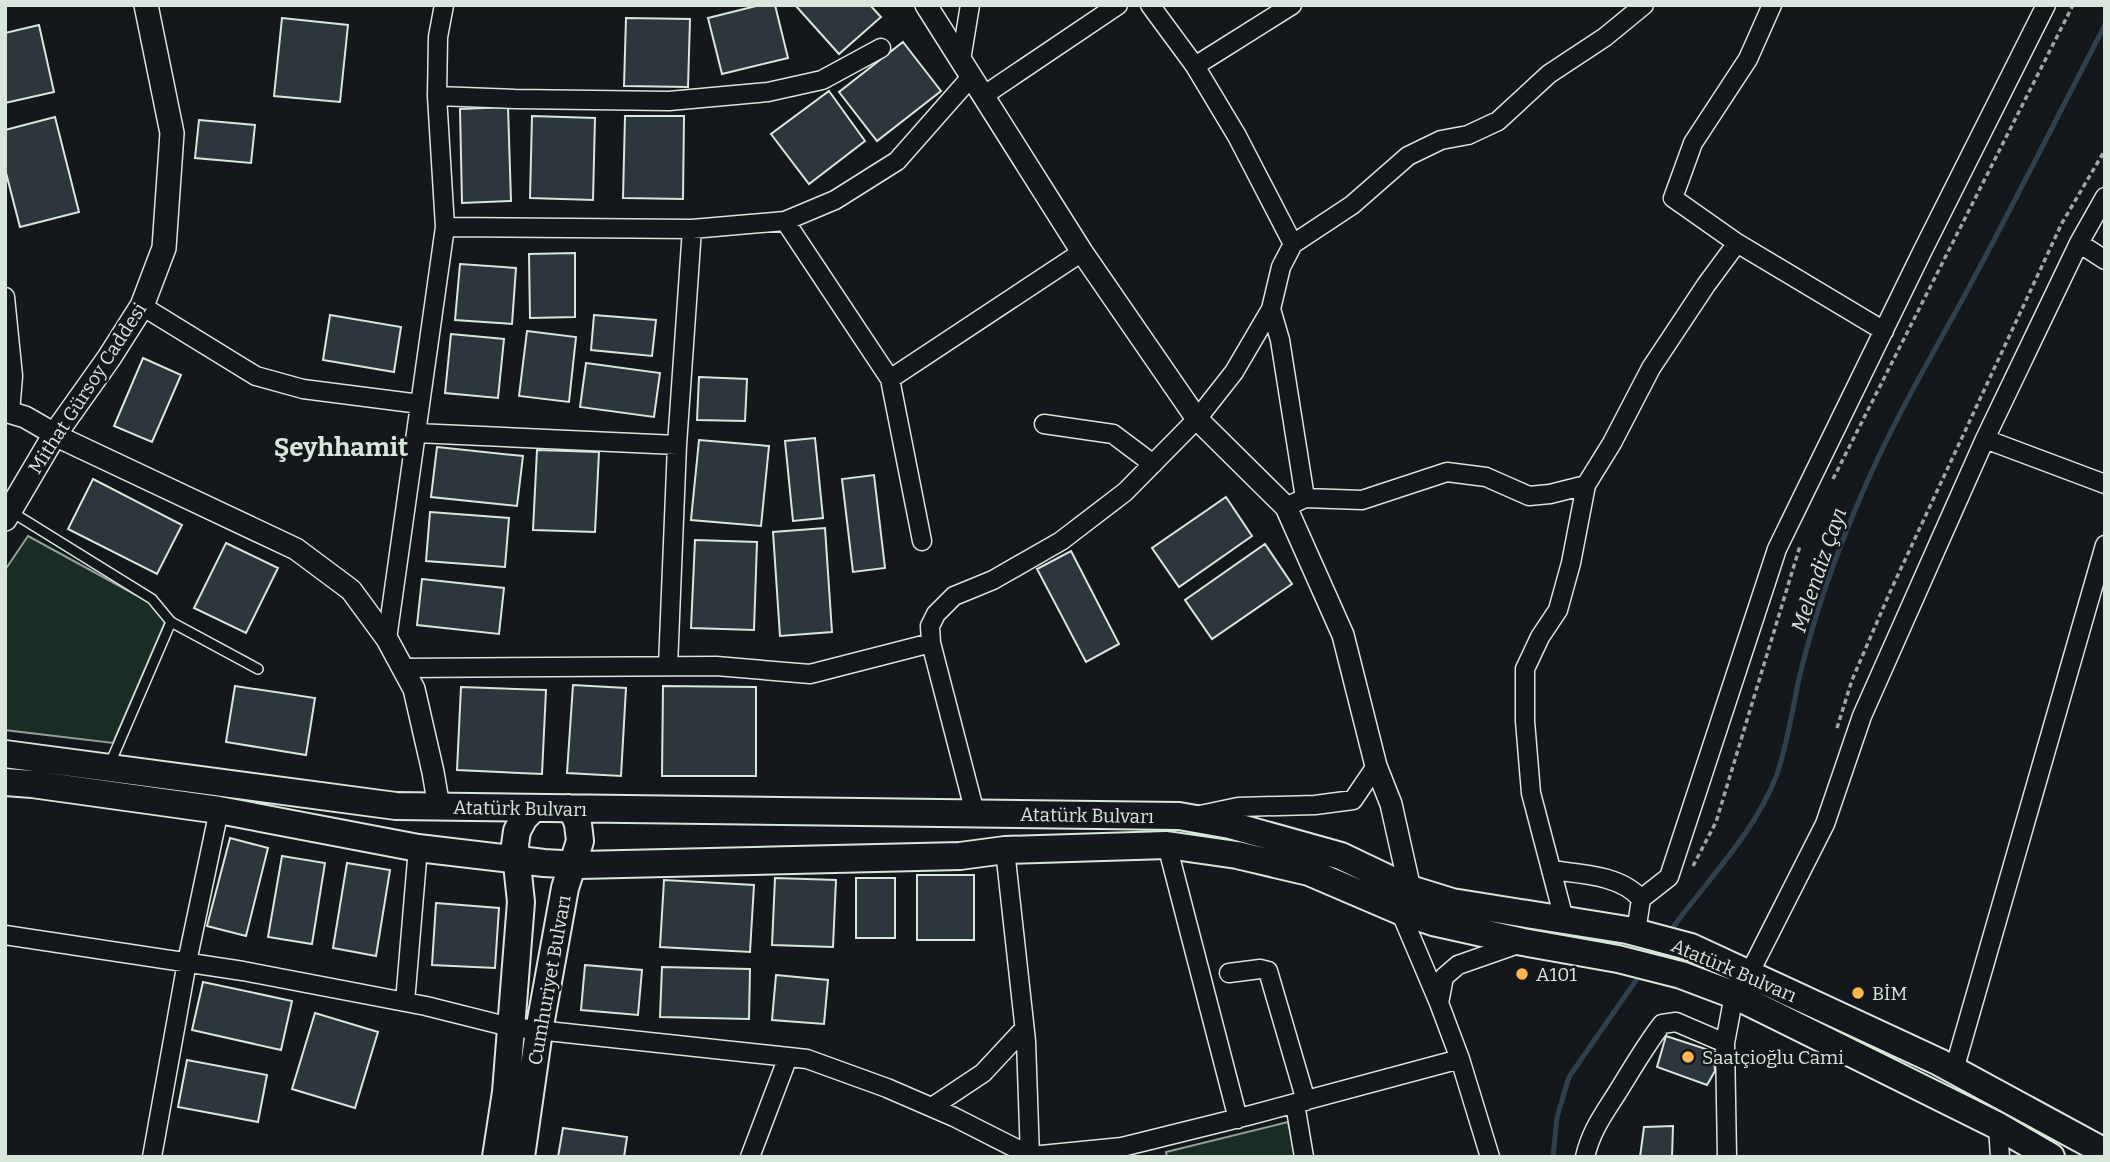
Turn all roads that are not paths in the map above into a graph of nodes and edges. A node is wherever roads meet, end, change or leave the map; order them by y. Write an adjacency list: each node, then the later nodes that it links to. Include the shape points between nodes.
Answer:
1 (146, 5): 26 (main road, Mithat Gürsoy Caddesi, via 172,133 164,248)
2 (444, 5): 14 (street, via 438,37)
3 (926, 5): 13 (street)
4 (970, 5): 13 (street)
5 (1118, 5): 15 (street)
6 (1150, 5): 12 (street)
7 (1292, 5): 12 (street)
8 (1644, 5): 22 (street, via 1549,74 1498,121 1408,156 1352,205)
9 (1772, 5): 20 (street, via 1748,59 1693,143 1673,198)
10 (2046, 5): 28 (street)
11 (881, 48): 14 (street, via 822,80 768,92 669,101)
12 (1195, 66): 22 (street)
13 (966, 68): 15 (street); 17 (street, via 897,161 835,200)
14 (437, 96): 18 (street)
15 (983, 96): 23 (street)
16 (2105, 197): 21 (street)
17 (785, 221): 19 (street); 29 (street)
18 (445, 227): 19 (street); 30 (street)
19 (692, 229): 37 (street)
20 (1737, 243): 28 (street); 40 (street, via 1651,368)
21 (2079, 243): 24 (street); 36 (street)
22 (1293, 244): 27 (street, via 1280,267)
23 (1082, 252): 29 (street); 32 (street)
24 (2105, 260)
25 (5, 297): 31 (street, via 13,376)
26 (142, 306): 30 (street, via 256,376 303,389); 35 (main road, Mithat Gürsoy Caddesi)
27 (1271, 309): 32 (street, via 1234,372); 41 (street, via 1280,340)
28 (1884, 331): 69 (street, via 1777,549 1669,877)
29 (890, 379): 43 (street)
30 (420, 404): 34 (street)
31 (8, 411): 35 (street)
32 (1197, 419): 38 (street); 41 (street)
33 (1044, 424): 38 (street, via 1113,434)
34 (416, 433): 37 (street); 47 (street)
35 (55, 434): 42 (main road, Mithat Gürsoy Caddesi); 47 (street, via 296,549 351,590)
36 (1985, 439): 39 (street); 76 (street, via 1862,716 1825,824)
37 (677, 444): 49 (street)
38 (1153, 464): 48 (street, via 1125,492 1061,541 993,580 954,596 930,625)
39 (2105, 484)
40 (1586, 485): 41 (street, via 1529,496 1486,477 1447,472 1362,500); 67 (street, via 1558,610 1525,669 1531,793)
41 (1296, 502): 53 (street, via 1343,635)
42 (8, 515): 46 (lane, via 152,599)
43 (922, 541)
44 (2105, 545): 45 (street)
45 (2099, 587): 85 (street)
46 (171, 622): 51 (lane); 54 (lane)
47 (387, 639): 50 (street)
48 (930, 643): 49 (street, via 810,674); 60 (street)
49 (668, 666): 50 (street)
50 (403, 668): 56 (street, via 414,689)
51 (258, 669)
52 (5, 754): 54 (main road, Atatürk Bulvarı)
53 (1377, 766): 61 (street, via 1353,800 1238,807); 68 (street, via 1391,804)
54 (108, 768): 56 (main road, Atatürk Bulvarı, via 396,806)
55 (5, 782): 59 (main road, Atatürk Bulvarı)
56 (439, 807): 57 (main road, Atatürk Bulvarı)
57 (534, 808): 58 (main road, Atatürk Bulvarı); 65 (main road, Cumhuriyet Bulvarı, via 517,831)
58 (568, 808): 60 (main road, Atatürk Bulvarı); 66 (main road, Cumhuriyet Bulvarı, via 580,832)
59 (219, 810): 63 (main road, Atatürk Bulvarı); 74 (street)
60 (975, 813): 61 (main road, Atatürk Bulvarı)
61 (1190, 818): 68 (main road, Atatürk Bulvarı, via 1341,856)
62 (1167, 845): 64 (main road, Atatürk Bulvarı); 68 (main road, Atatürk Bulvarı, via 1237,855); 88 (street)
63 (418, 848): 65 (main road, Atatürk Bulvarı); 77 (street)
64 (1005, 850): 66 (main road, Atatürk Bulvarı, via 960,856); 80 (street)
65 (515, 860): 66 (main road, Atatürk Bulvarı); 79 (main road, Cumhuriyet Bulvarı, via 521,902)
66 (573, 865): 81 (main road, Cumhuriyet Bulvarı)
67 (1551, 870): 69 (street, via 1595,876 1632,889); 70 (street)
68 (1405, 900): 70 (main road, Atatürk Bulvarı, via 1452,902); 73 (main road, Atatürk Bulvarı, via 1433,922); 78 (street)
69 (1641, 900): 71 (street)
70 (1564, 919): 71 (main road, Atatürk Bulvarı)
71 (1632, 931): 76 (main road, Atatürk Bulvarı, via 1691,947)
72 (5, 936): 74 (street)
73 (1523, 942): 76 (main road, Atatürk Bulvarı); 78 (street, via 1458,965 1444,977)
74 (187, 962): 77 (street); 93 (street)
75 (1229, 973): 86 (street, via 1268,971)
76 (1741, 984): 82 (street); 85 (main road, Atatürk Bulvarı); 89 (main road, Atatürk Bulvarı)
77 (405, 1002): 79 (street)
78 (1439, 1003): 84 (street)
79 (510, 1027): 81 (street); 94 (main road, Cumhuriyet Bulvarı)
80 (1024, 1029): 87 (street, via 983,1073); 92 (street)
81 (539, 1031): 83 (street); 95 (main road, Cumhuriyet Bulvarı)
82 (1725, 1043): 99 (street, via 1676,1022 1662,1024 1594,1128); 100 (street)
83 (788, 1057): 87 (street, via 807,1059); 96 (street)
84 (1460, 1059): 86 (street); 98 (street)
85 (1954, 1070): 91 (main road, Atatürk Bulvarı)
86 (1300, 1102): 88 (street); 97 (street)
87 (932, 1107): 92 (street)
88 (1238, 1119): 90 (street)
89 (1998, 1126): 101 (street); 102 (main road, Atatürk Bulvarı)
90 (1137, 1150): 92 (street, via 1122,1147)
91 (2105, 1152)
92 (1030, 1156)
93 (152, 1157)
94 (496, 1157)
95 (521, 1157)
96 (750, 1157)
97 (1304, 1157)
98 (1490, 1157)
99 (1586, 1157)
100 (1727, 1157)
101 (2000, 1157)
102 (2051, 1157)

